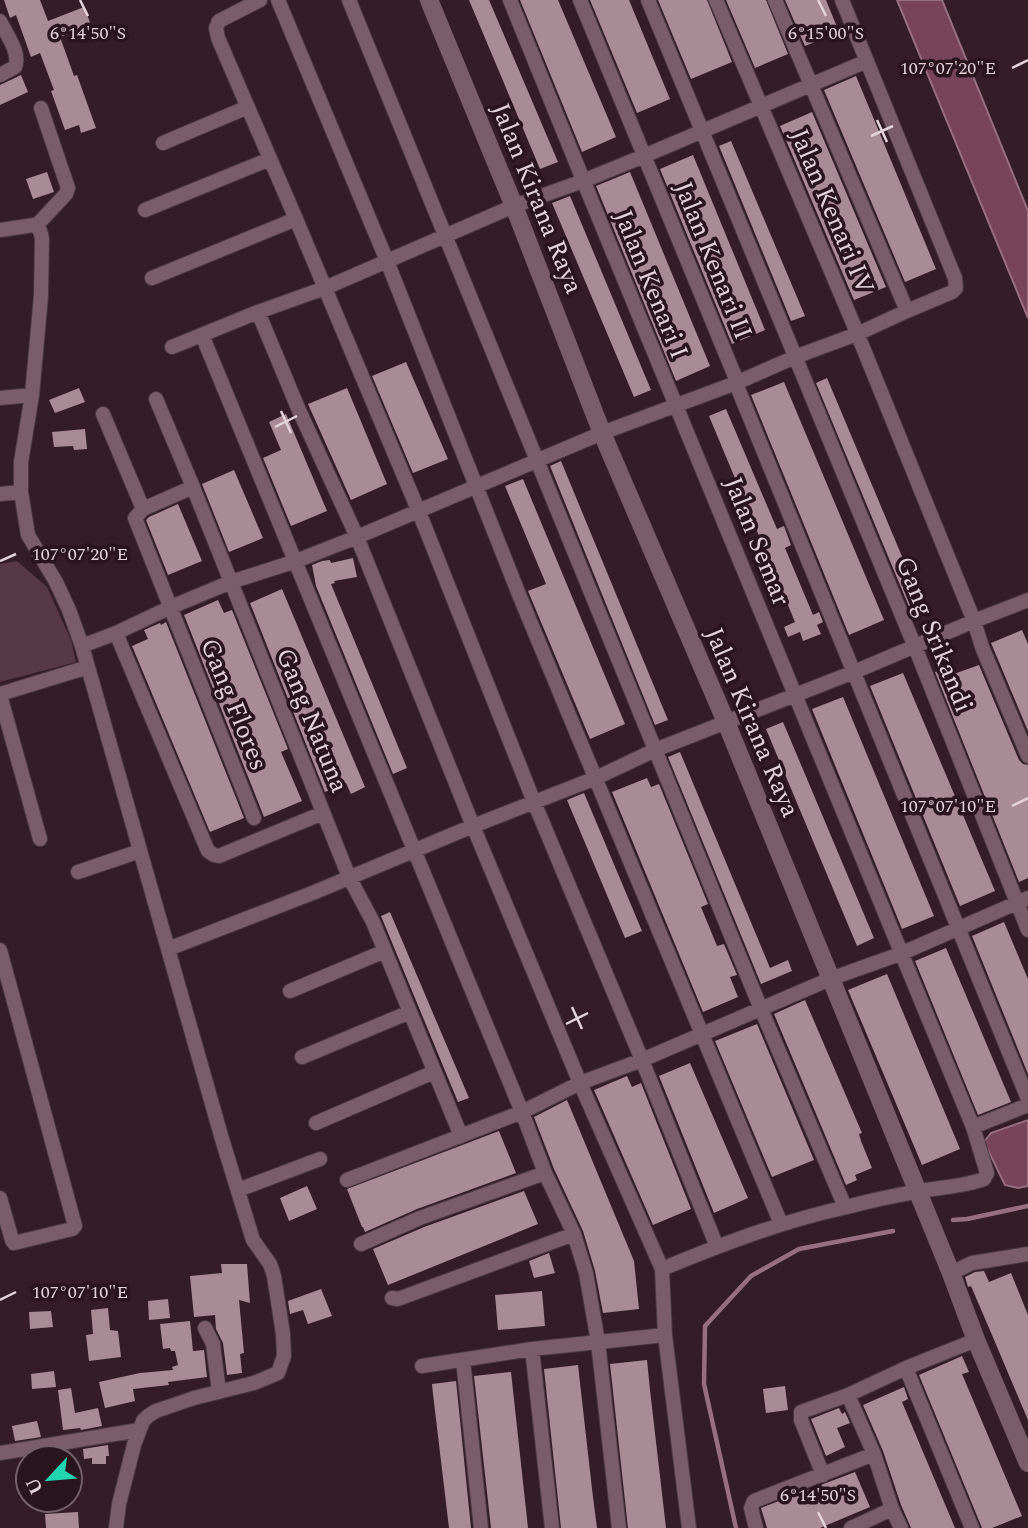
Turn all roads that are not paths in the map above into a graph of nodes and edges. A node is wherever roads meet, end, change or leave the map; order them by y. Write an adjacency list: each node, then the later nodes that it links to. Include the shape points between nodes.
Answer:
1 (260, 0): 15 (street, via 219,21 216,28)
2 (278, 0): 29 (street)
3 (349, 0): 28 (street)
4 (429, 0): 23 (street, Jalan Kirana Raya)
5 (510, 0): 22 (street)
6 (580, 0): 20 (street, Jalan Kenari II)
7 (648, 0): 18 (street, Gang Srikandi)
8 (716, 0): 16 (street, Jalan Kenari IV)
9 (775, 0): 14 (street)
10 (842, 0): 12 (street)
11 (0, 21): 13 (street, via 17,60 15,67)
12 (867, 61): 14 (street); 32 (street, via 956,284 952,292)
13 (0, 75)
14 (811, 85): 16 (street); 32 (street)
15 (248, 107): 19 (street); 21 (street)
16 (763, 107): 18 (street); 34 (street, Jalan Kenari IV)
17 (41, 108): 26 (street, via 68,188)
18 (701, 132): 20 (street); 37 (street, Gang Srikandi)
19 (163, 143)
20 (644, 156): 22 (street); 38 (street, Jalan Kenari II)
21 (270, 159): 24 (street); 25 (street)
22 (583, 181): 23 (street); 42 (street, Jalan Kenari I)
23 (514, 206): 28 (street); 44 (street, Jalan Kirana Raya)
24 (145, 210)
25 (296, 219): 30 (street); 31 (street)
26 (36, 226): 27 (street); 39 (street, via 42,236 42,262)
27 (0, 230)
28 (446, 235): 29 (street); 45 (street)
29 (387, 261): 31 (street); 46 (street)
30 (152, 278)
31 (324, 288): 33 (street); 51 (street)
32 (907, 311): 34 (street)
33 (258, 312): 35 (street); 52 (street)
34 (857, 334): 37 (street); 57 (street, Jalan Kenari IV)
35 (202, 335): 36 (street); 53 (street)
36 (172, 347)
37 (795, 357): 38 (street); 60 (street, Gang Srikandi)
38 (736, 383): 42 (street); 62 (street, Jalan Kenari II)
39 (32, 395): 40 (street); 48 (street)
40 (0, 398)
41 (156, 399): 47 (street, Gang Natuna)
42 (676, 405): 44 (street); 64 (street, Jalan Semar)
43 (103, 415): 50 (street)
44 (602, 433): 45 (street); 65 (street, Jalan Kirana Raya)
45 (536, 461): 46 (street); 66 (street)
46 (477, 486): 51 (street); 68 (street)
47 (193, 487): 50 (street); 54 (street, Gang Natuna)
48 (21, 492): 49 (street); 59 (street, via 27,535 56,582)
49 (0, 494)
50 (143, 509): 56 (street, Gang Flores, via 135,518)
51 (419, 512): 52 (street); 69 (street)
52 (358, 537): 53 (street); 72 (street)
53 (296, 561): 54 (street); 75 (street)
54 (232, 582): 56 (street); 70 (street, Gang Natuna)
55 (1027, 604): 57 (street)
56 (171, 607): 58 (street); 71 (street, Gang Flores)
57 (974, 621): 60 (street); 67 (street, Jalan Kenari IV)
58 (116, 633): 59 (street); 70 (street, via 208,851 219,856)
59 (82, 646): 61 (street)
60 (915, 647): 62 (street); 78 (street, Gang Srikandi)
61 (88, 667): 63 (street); 74 (street)
62 (854, 672): 64 (street); 79 (street, Jalan Kenari II)
63 (0, 694): 73 (street)
64 (795, 696): 65 (street); 84 (street, Jalan Semar)
65 (726, 722): 66 (street); 85 (street, Jalan Kirana Raya)
66 (655, 750): 68 (street); 87 (street)
67 (1028, 756)
68 (596, 778): 69 (street); 89 (street)
69 (534, 802): 72 (street); 91 (street)
70 (323, 813): 77 (street, Gang Natuna)
71 (254, 818)
72 (473, 825): 75 (street); 93 (street)
73 (40, 839)
74 (140, 851): 76 (street); 81 (street)
75 (414, 851): 77 (street); 96 (street)
76 (78, 872)
77 (349, 877): 81 (street); 83 (street, Gang Natuna)
78 (1022, 901): 79 (street); 80 (street, Gang Srikandi)
79 (959, 929): 84 (street); 94 (street, Jalan Kenari II)
80 (1028, 930)
81 (168, 948): 103 (street)
82 (0, 950): 105 (street, via 74,1227 14,1243)
83 (385, 951): 86 (street); 88 (street, Gang Natuna)
84 (900, 954): 85 (street); 98 (street, Jalan Semar)
85 (830, 979): 87 (street); 104 (street, Jalan Kirana Raya)
86 (290, 991)
87 (761, 1009): 89 (street); 106 (street)
88 (410, 1012): 90 (street); 92 (street, Gang Natuna)
89 (703, 1034): 91 (street); 107 (street)
90 (302, 1057)
91 (642, 1060): 93 (street); 110 (street)
92 (434, 1072): 97 (street); 99 (street, Gang Natuna)
93 (580, 1083): 96 (street); 112 (street)
94 (1028, 1099)
95 (1028, 1105): 98 (street)
96 (522, 1112): 99 (street); 101 (street)
97 (316, 1123)
98 (973, 1128): 104 (street, Jalan Semar, via 986,1167 984,1179)
99 (461, 1136): 102 (street)
100 (320, 1159): 103 (street)
101 (545, 1173): 108 (street); 109 (street)
102 (347, 1180)
103 (238, 1190): 123 (street, via 253,1240 274,1276 284,1356 276,1375)
104 (916, 1191): 106 (street); 113 (street, Jalan Kirana Raya)
105 (0, 1198)
106 (845, 1207): 107 (street)
107 (781, 1224): 110 (street)
108 (573, 1234): 114 (street); 118 (street, via 586,1273)
109 (361, 1244)
110 (717, 1247): 112 (street)
111 (1026, 1258): 113 (street, via 972,1263)
112 (662, 1269): 116 (street)
113 (951, 1273): 117 (street, Jalan Kirana Raya)
114 (392, 1298)
115 (205, 1328): 123 (street, via 213,1344)
116 (665, 1335): 118 (street); 135 (street)
117 (976, 1340): 122 (street); 128 (street, Jalan Kirana Raya)
118 (598, 1342): 119 (street); 134 (street)
119 (532, 1349): 120 (street); 133 (street)
120 (463, 1360): 121 (street); 132 (street)
121 (422, 1366)
122 (906, 1368): 124 (street); 139 (street)
123 (219, 1392): 125 (street, via 156,1410)
124 (848, 1395): 127 (street); 129 (street, via 800,1414)
125 (139, 1430): 126 (street); 131 (street)
126 (0, 1453)
127 (874, 1454): 129 (street); 130 (street)
128 (1028, 1463)
129 (823, 1475): 136 (street, via 754,1501 751,1508)
130 (892, 1509): 137 (street); 138 (street)
131 (116, 1528)
132 (481, 1528)
133 (552, 1528)
134 (619, 1528)
135 (689, 1528)
136 (756, 1528)
137 (850, 1528)
138 (901, 1528)
139 (972, 1528)

